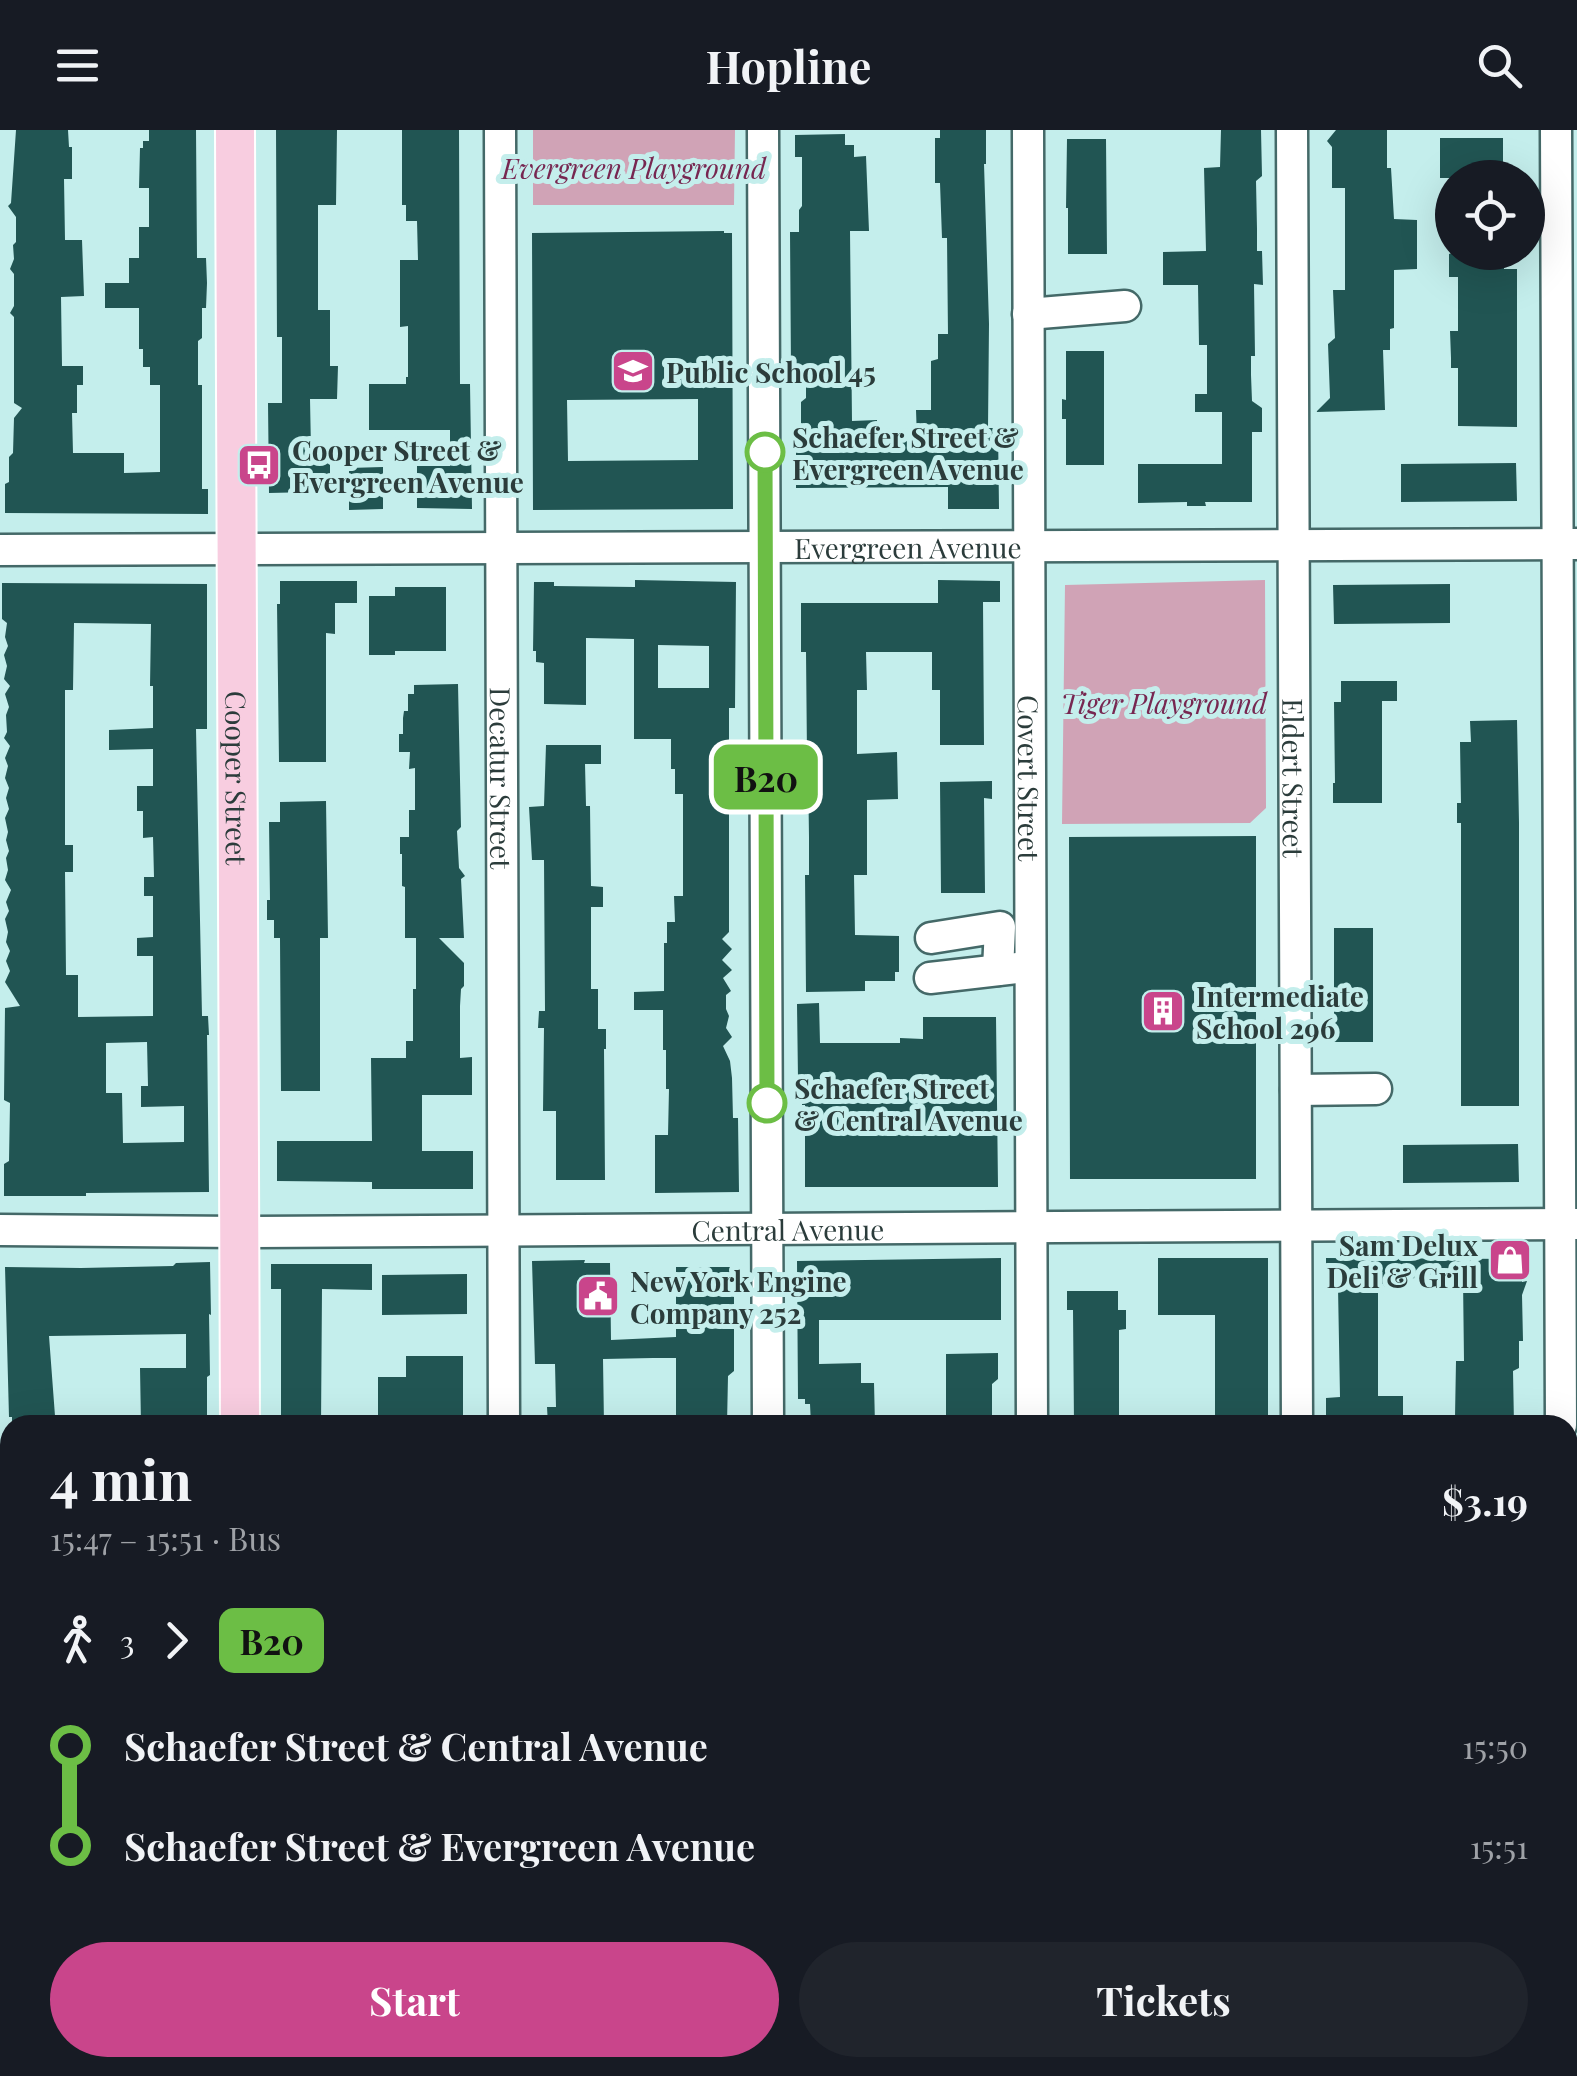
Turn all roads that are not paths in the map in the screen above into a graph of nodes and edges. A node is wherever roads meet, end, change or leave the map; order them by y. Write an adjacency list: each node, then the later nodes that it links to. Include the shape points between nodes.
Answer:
1 (235, 130): 14 (main road, Cooper Street)
2 (500, 130): 13 (street, Decatur Street)
3 (763, 130): 12 (street)
4 (1028, 130): 8 (street, Covert Street)
5 (1292, 130): 9 (street, Eldert Street)
6 (1556, 130): 10 (street)
7 (1125, 306): 8 (street)
8 (1028, 314): 11 (street, Covert Street)
9 (1293, 544): 10 (street, Evergreen Avenue); 11 (street, Evergreen Avenue); 21 (street, Eldert Street)
10 (1567, 544): 22 (street)
11 (1029, 546): 12 (street, Evergreen Avenue); 17 (street, Covert Street)
12 (765, 547): 13 (street, Evergreen Avenue); 25 (street)
13 (502, 548): 14 (street, Evergreen Avenue); 26 (street, Decatur Street)
14 (238, 549): 15 (street, Evergreen Avenue); 28 (main road, Cooper Street)
15 (0, 550)
16 (932, 938): 18 (street, via 1000,927)
17 (1031, 966): 18 (street); 23 (street, Covert Street)
18 (998, 970): 19 (street)
19 (930, 978)
20 (1376, 1089): 21 (street)
21 (1296, 1090): 24 (street, Eldert Street)
22 (1568, 1224): 24 (street, Central Avenue); 34 (street)
23 (1032, 1226): 24 (street, Central Avenue); 25 (street, Central Avenue); 32 (street, Covert Street)
24 (1296, 1226): 33 (street, Eldert Street)
25 (768, 1227): 26 (street, Central Avenue); 31 (street)
26 (504, 1229): 28 (street, Central Avenue); 30 (street, Decatur Street)
27 (0, 1230): 28 (street, Central Avenue)
28 (240, 1232): 29 (main road, Cooper Street)
29 (240, 1415)
30 (504, 1415)
31 (768, 1415)
32 (1032, 1415)
33 (1297, 1415)
34 (1561, 1415)

